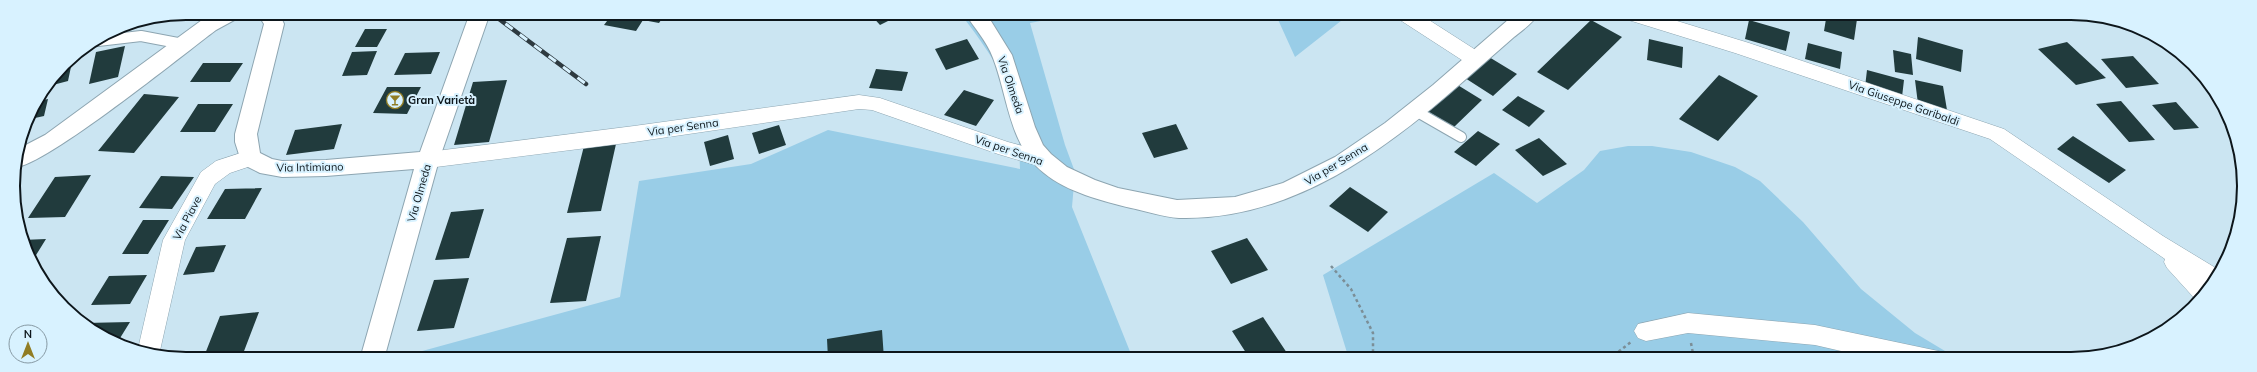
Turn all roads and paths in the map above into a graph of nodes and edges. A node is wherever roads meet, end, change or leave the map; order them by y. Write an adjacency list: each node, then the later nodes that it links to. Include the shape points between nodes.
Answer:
1 (218, 20): 9 (street)
2 (273, 20): 14 (street, via 246,134)
3 (980, 20): 15 (street, Via Olmeda, via 1005,61 1026,128)
4 (1415, 20): 10 (street)
5 (1521, 20): 10 (street, Via per Senna)
6 (1652, 20): 17 (street, Via Giuseppe Garibaldi, via 1997,134)
7 (477, 22): 16 (street, Via Olmeda)
8 (107, 40): 9 (lane, via 144,36)
9 (183, 44): 13 (street, via 53,141)
10 (1475, 59): 11 (street, Via per Senna)
11 (1414, 110): 12 (lane); 15 (street, Via per Senna, via 1386,134 1333,168 1291,189 1246,205 1170,208 1136,203 1061,174)
12 (1461, 137)
13 (23, 156)
14 (250, 158): 16 (street, Via Intimiano, via 268,167 282,169); 22 (street, Via Piave, via 223,167 208,178 174,240)
15 (1042, 159): 16 (street, Via per Senna, via 1005,149 873,103 859,102)
16 (428, 160): 23 (street, Via Olmeda)
17 (2155, 242): 19 (street); 20 (street)
18 (1331, 266): 24 (path, via 1351,289 1373,334)
19 (2210, 276)
20 (2201, 290)
21 (1646, 331): 25 (path); 26 (street, via 1696,323 1815,335)
22 (150, 348)
23 (374, 352)
24 (1373, 352)
25 (1618, 352)
26 (1892, 352)

